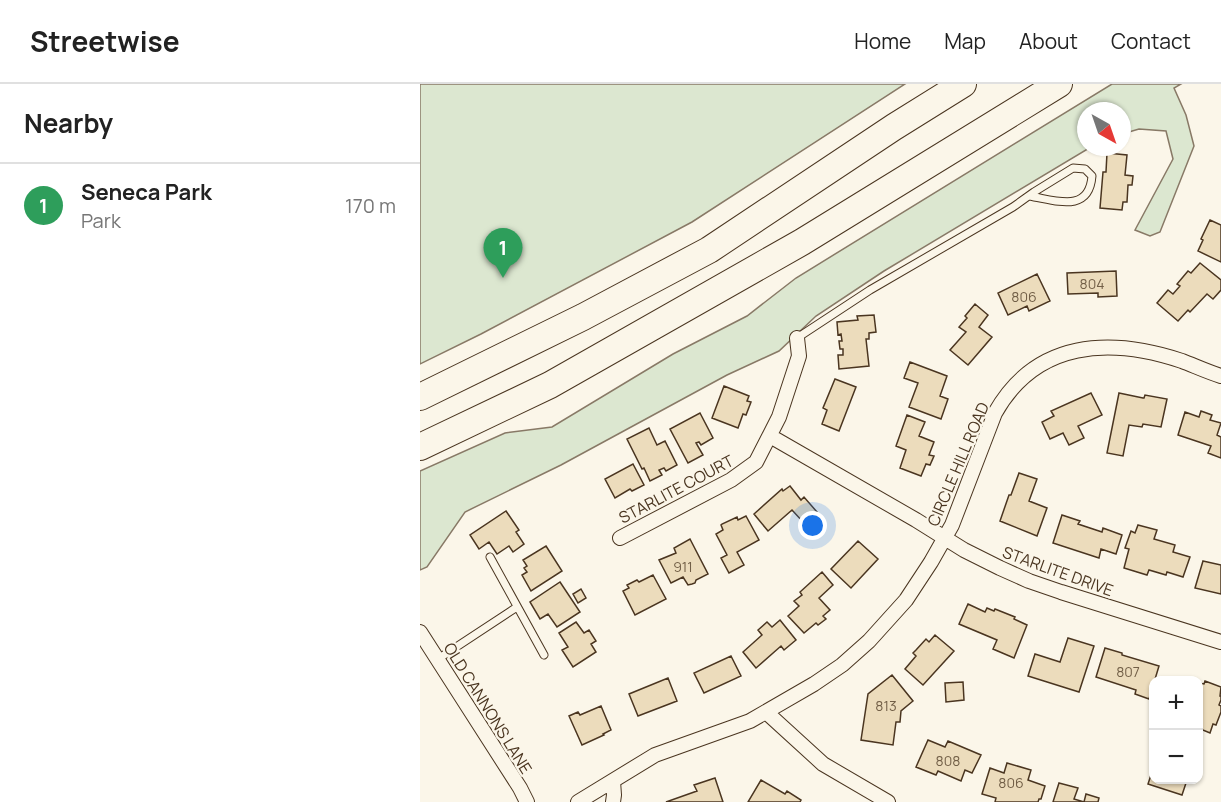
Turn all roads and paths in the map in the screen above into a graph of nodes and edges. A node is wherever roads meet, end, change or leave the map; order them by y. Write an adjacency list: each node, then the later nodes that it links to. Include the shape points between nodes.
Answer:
1 (963, 84): 6 (highway, via 709,250)
2 (1059, 84): 8 (highway, via 702,299 550,385)
3 (1029, 196): 3 (lane, via 1073,168 1085,169 1092,176 1084,197 1069,203); 4 (lane)
4 (797, 338): 7 (street, STARLITE COURT, via 799,356)
5 (1220, 374): 10 (street, CIRCLE HILL ROAD, via 1160,355 1101,347 1068,352 1038,366 1013,386 995,413)
6 (420, 398)
7 (770, 436): 9 (street, STARLITE COURT, via 748,469); 10 (street, STARLITE DRIVE)
8 (420, 447)
9 (620, 538)
10 (945, 538): 14 (street, STARLITE DRIVE, via 1029,581); 18 (street, CIRCLE HILL ROAD, via 906,600 869,641 842,665)
11 (490, 557): 12 (lane)
12 (517, 607): 16 (lane); 17 (lane)
13 (420, 632): 15 (street, OLD CANNONS LANE)
14 (1221, 642)
15 (424, 649): 17 (street, OLD CANNONS LANE)
16 (544, 655)
17 (438, 660): 20 (street, OLD CANNONS LANE)
18 (766, 712): 19 (street, CIRCLE HILL ROAD, via 656,755); 23 (street, via 823,764)
19 (613, 781): 21 (street, CIRCLE HILL ROAD); 22 (street)
20 (527, 802)
21 (578, 802)
22 (613, 802)
23 (888, 802)

